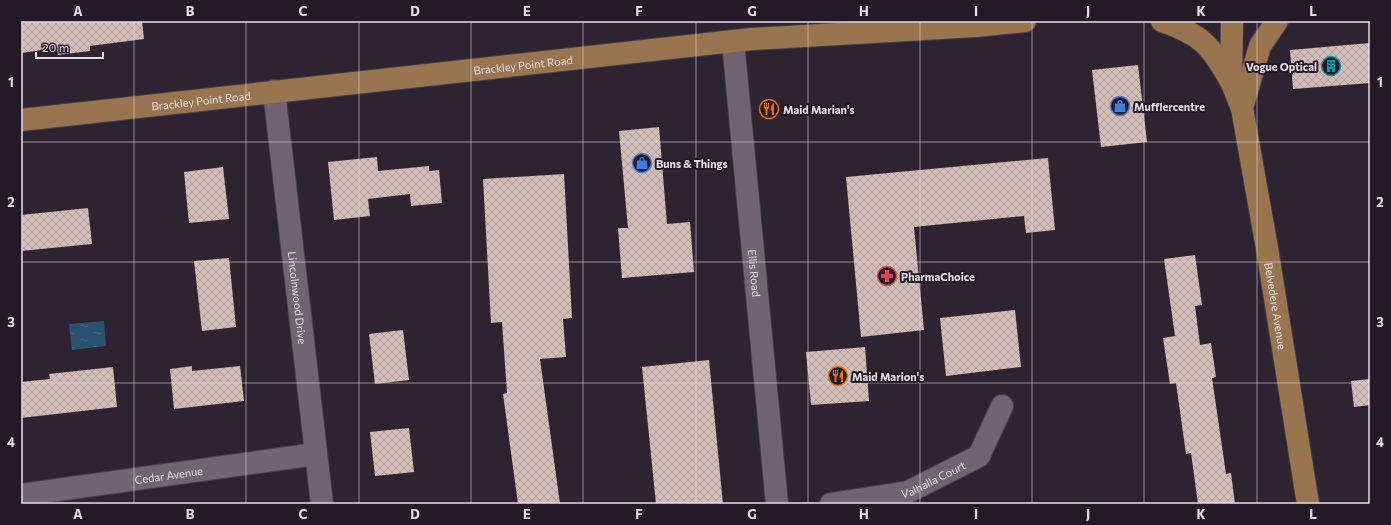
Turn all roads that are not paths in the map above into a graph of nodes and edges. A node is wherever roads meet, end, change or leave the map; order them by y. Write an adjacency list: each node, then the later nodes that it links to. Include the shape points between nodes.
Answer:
1 (1025, 21): 5 (main road, Brackley Point Road)
2 (1162, 21): 6 (main road, via 1185,29 1201,39)
3 (1232, 21): 6 (main road, Belvedere Avenue)
4 (1277, 21): 8 (main road, Belvedere Avenue, via 1260,46)
5 (733, 42): 7 (main road, Brackley Point Road); 15 (street, Ellis Road)
6 (1231, 81): 8 (main road, Belvedere Avenue)
7 (274, 91): 9 (main road, Brackley Point Road); 11 (street, Lincolnwood Drive)
8 (1242, 108): 17 (main road, Belvedere Avenue)
9 (21, 120)
10 (1002, 406): 16 (street, Valhalla Court, via 979,456 908,492)
11 (316, 454): 13 (street, Cedar Avenue); 14 (street, Lincolnwood Drive)
12 (21, 495): 13 (street, Cedar Avenue)
13 (44, 499)
14 (322, 504)
15 (777, 504)
16 (831, 504)
17 (1308, 504)

